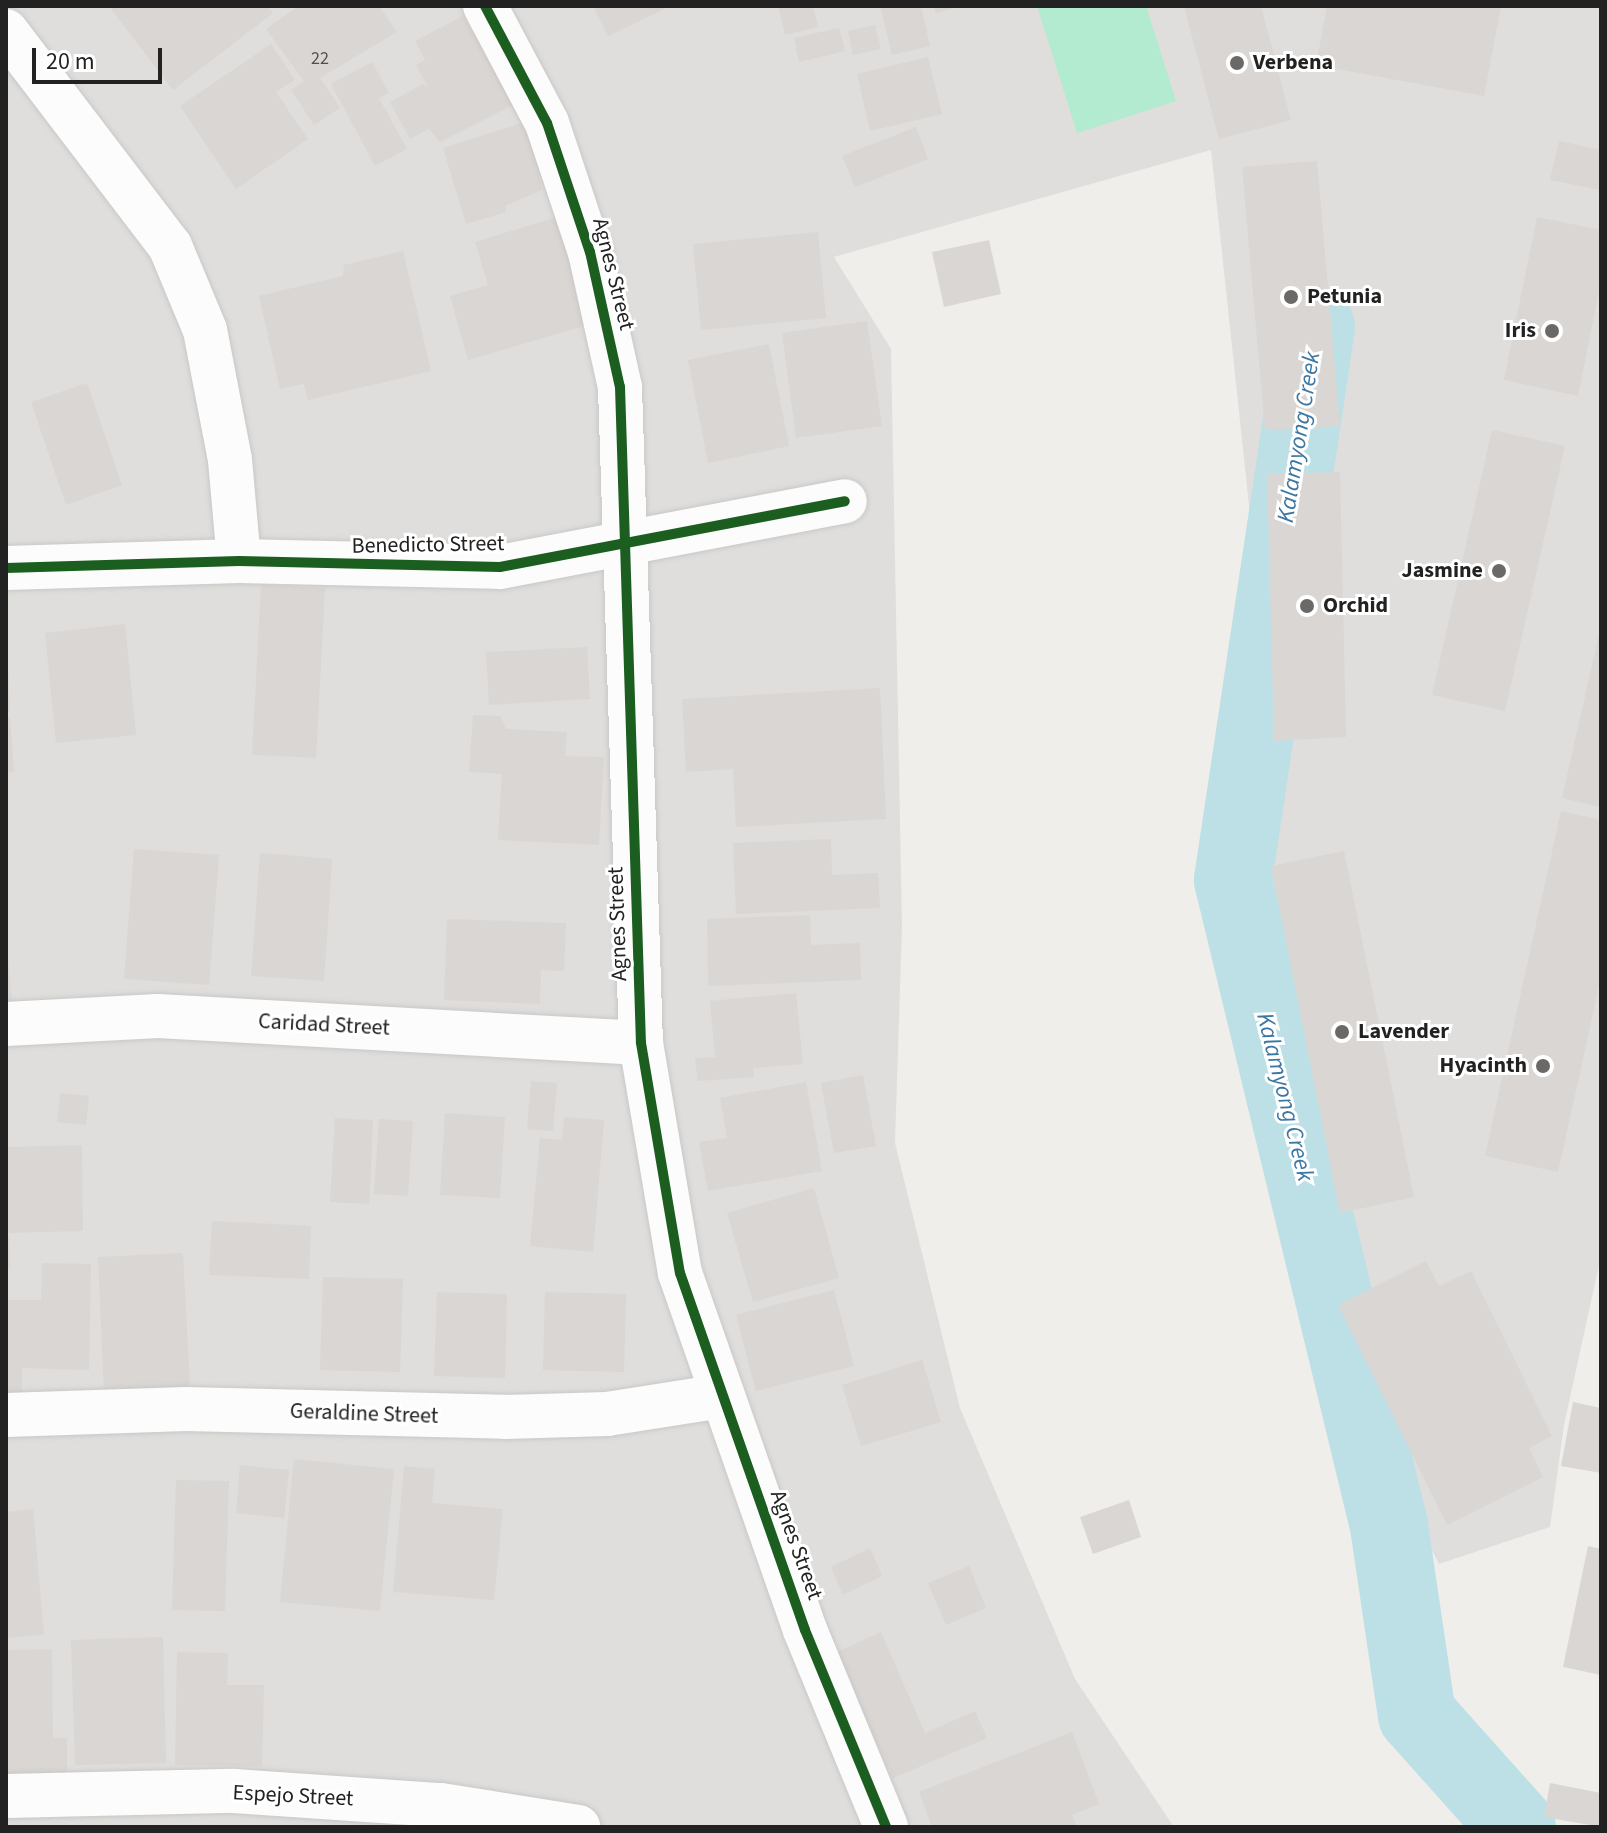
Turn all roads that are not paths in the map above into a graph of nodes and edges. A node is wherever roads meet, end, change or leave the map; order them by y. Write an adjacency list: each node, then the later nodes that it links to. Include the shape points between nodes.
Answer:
1 (485, 6): 4 (street, Agnes Street, via 547,123 590,252 620,387)
2 (6, 31): 5 (street, via 170,246 205,330 230,460)
3 (845, 501): 4 (street, Benedicto Street)
4 (627, 540): 5 (street, Benedicto Street, via 500,567 407,569); 8 (street, Agnes Street)
5 (239, 561): 6 (street, Benedicto Street)
6 (6, 568)
7 (6, 1024): 8 (street, Caridad Street, via 158,1016)
8 (641, 1043): 9 (street, Agnes Street, via 680,1273)
9 (722, 1396): 10 (street, Geraldine Street, via 607,1414 505,1417 186,1409); 13 (street, Agnes Street, via 805,1630)
10 (6, 1415)
11 (6, 1796): 12 (street, Espejo Street, via 234,1791 441,1805)
12 (578, 1827)
13 (886, 1827)

